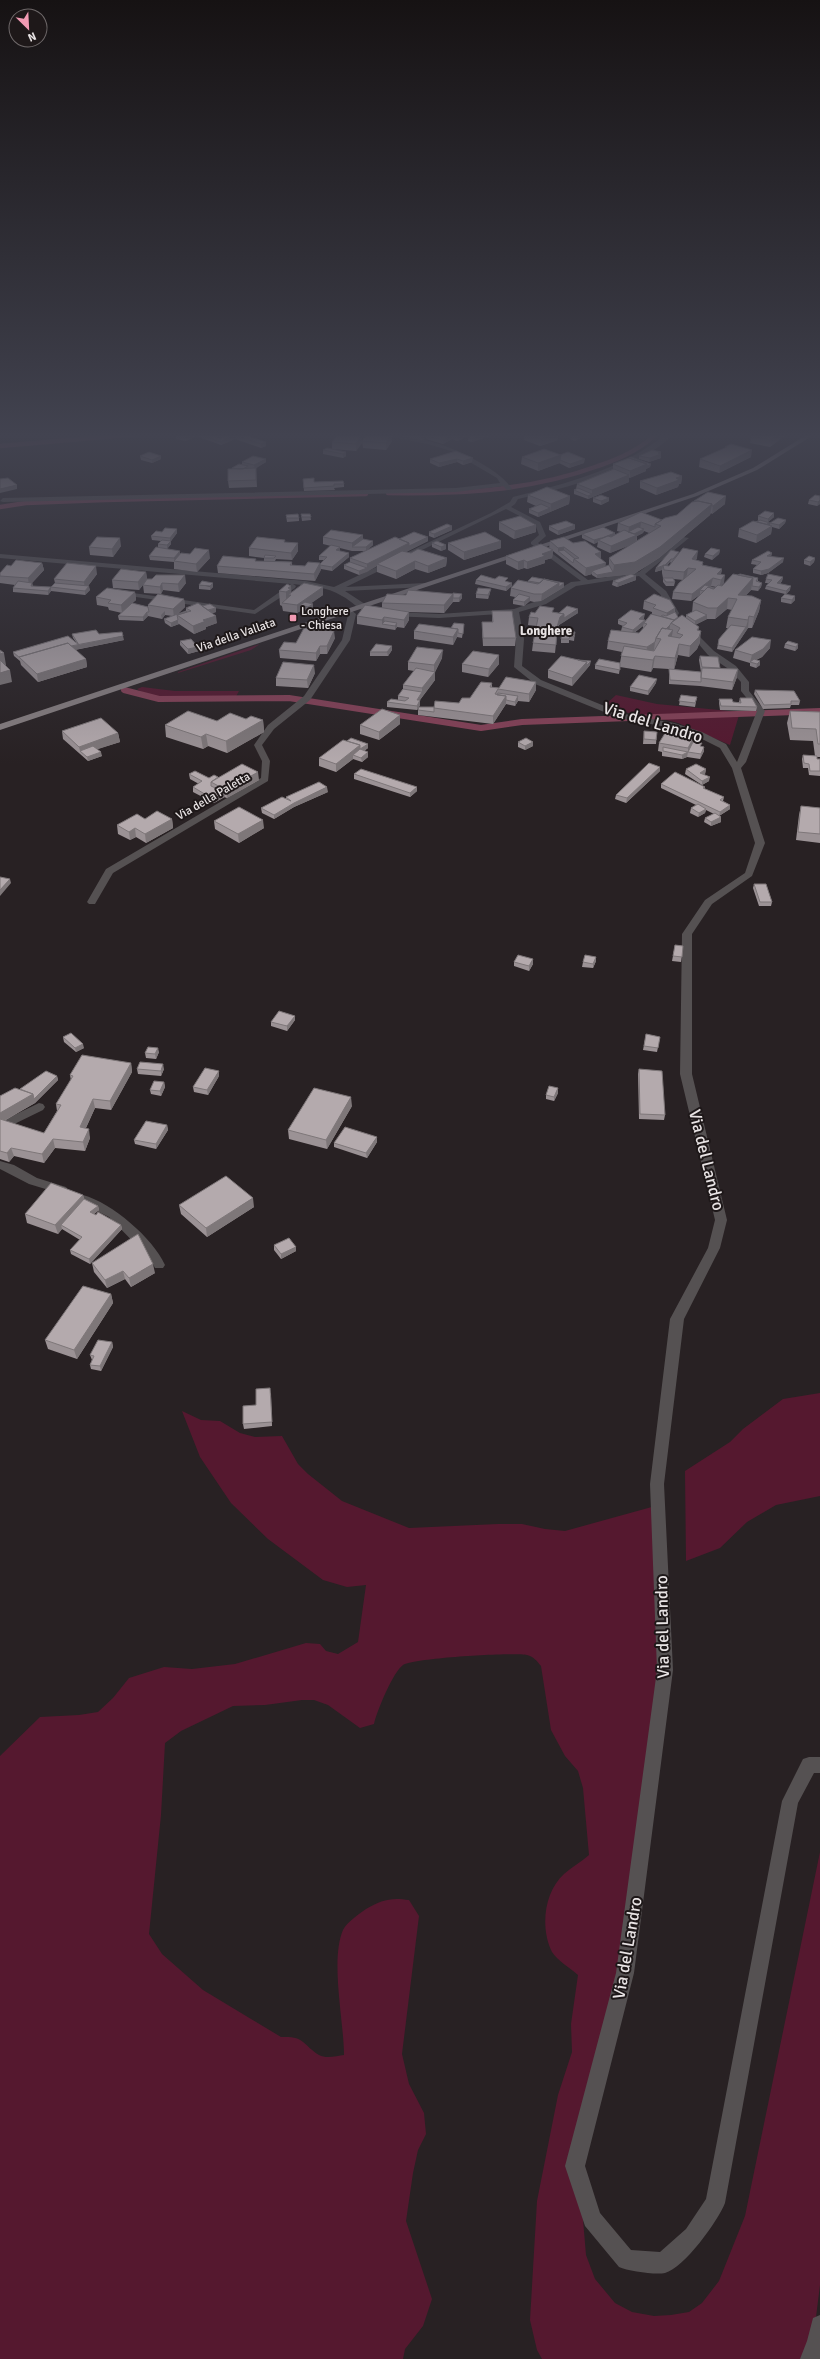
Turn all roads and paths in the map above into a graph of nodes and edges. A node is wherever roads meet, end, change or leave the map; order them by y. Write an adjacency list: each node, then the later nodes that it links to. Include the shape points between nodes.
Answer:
1 (429, 544): 11 (street)
2 (535, 544): 5 (street)
3 (548, 544): 5 (main road, Via della Vallata)
4 (678, 544): 7 (street)
5 (540, 547): 9 (street); 10 (main road, Via della Vallata)
6 (0, 556): 8 (street)
7 (641, 574): 9 (street); 17 (street, via 663,593 680,620 711,653 733,668 745,682 745,691 761,711 742,762)
8 (298, 582): 11 (street); 12 (street, via 255,612)
9 (587, 582): 15 (street, via 574,584 543,602)
10 (425, 585): 11 (street); 13 (main road, Via della Vallata)
11 (335, 589): 13 (street, via 352,598)
12 (136, 595)
13 (359, 607): 14 (main road, Via della Vallata); 15 (street, via 370,612 439,616)
14 (347, 611): 16 (main road, Via della Vallata); 18 (street, Via della Paletta, via 352,614 346,640 307,698 271,727 258,745 266,761 265,779 109,871)
15 (515, 611): 17 (street, Via del Landro, via 520,639 518,666 538,682 622,716 674,726 699,734 723,746)
16 (0, 727)
17 (736, 768): 23 (street, Via del Landro, via 760,843 749,874 708,902 687,934 686,1074 722,1220 714,1248 677,1319 657,1484 666,1670 625,1973 575,2166 592,2219 626,2260 664,2263 693,2236 715,2203 790,1801 809,1765)
18 (92, 902)
19 (39, 1107): 20 (street)
20 (0, 1127)
21 (0, 1165): 22 (street, via 113,1214 155,1256)
22 (159, 1265)
23 (820, 1765)
24 (820, 2325): 25 (street, via 818,2341)
25 (811, 2359)

